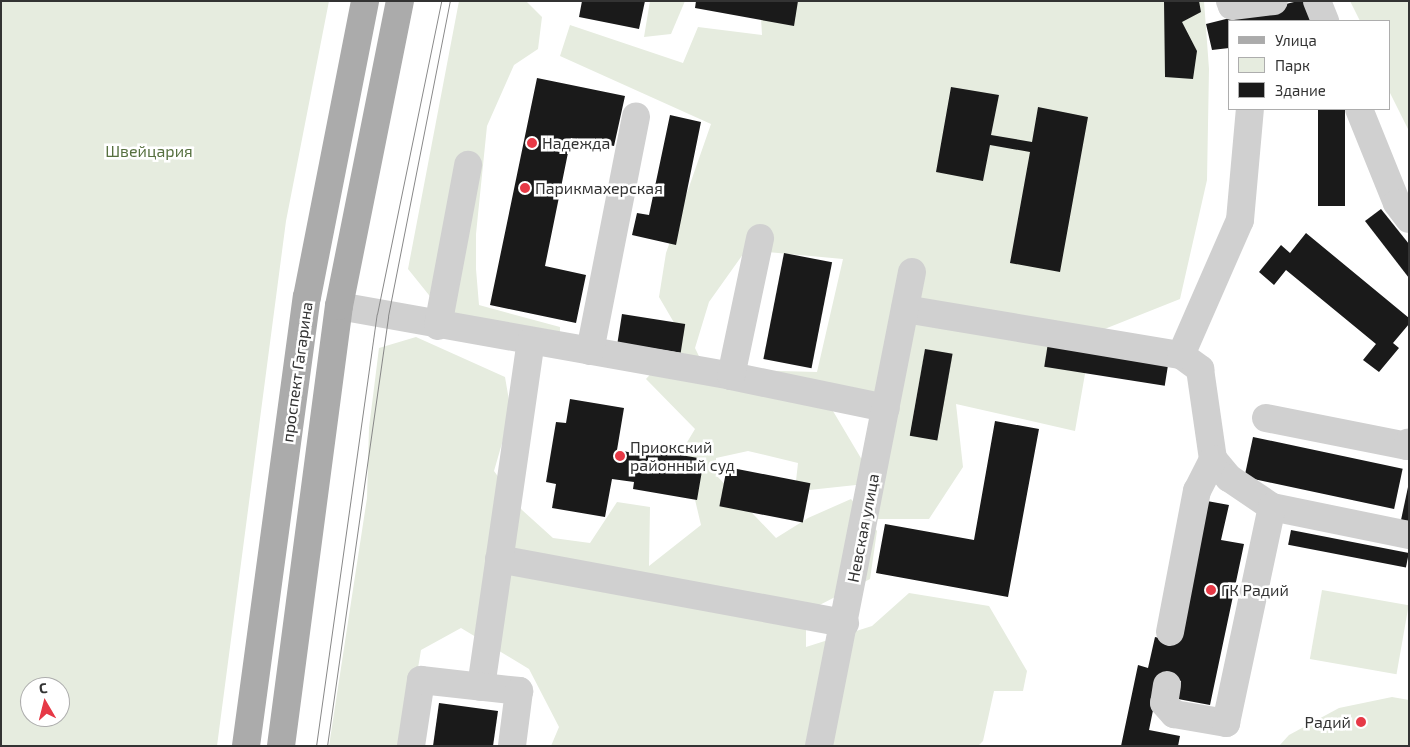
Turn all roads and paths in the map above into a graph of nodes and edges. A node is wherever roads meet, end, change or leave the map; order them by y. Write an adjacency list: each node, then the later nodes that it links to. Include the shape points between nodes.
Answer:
1 (365, 1): 32 (main road, проспект Гагарина, via 307,297)
2 (400, 1): 14 (main road, проспект Гагарина)
3 (1230, 1): 4 (street, via 1232,6)
4 (1274, 1)
5 (1317, 1): 6 (street)
6 (1325, 20)
7 (1250, 110): 19 (street, via 1240,220)
8 (1359, 110): 11 (street, via 1396,203)
9 (636, 116): 18 (street)
10 (468, 165): 16 (street)
11 (1409, 219)
12 (760, 238): 20 (street)
13 (912, 272): 15 (street, Невская улица)
14 (339, 306): 16 (street); 33 (main road, проспект Гагарина)
15 (905, 309): 19 (street); 21 (street, Невская улица)
16 (438, 326): 17 (street)
17 (531, 342): 18 (street); 27 (street)
18 (590, 351): 20 (street)
19 (1181, 355): 24 (street, via 1200,369)
20 (732, 376): 21 (street)
21 (886, 408): 28 (street, Невская улица)
22 (1266, 418): 23 (street, via 1407,446)
23 (1409, 442)
24 (1212, 459): 25 (street, via 1229,478); 29 (street, via 1197,491)
25 (1272, 507): 26 (street); 30 (street, via 1226,723 1174,714 1164,703)
26 (1409, 535)
27 (499, 559): 28 (street); 31 (street)
28 (845, 623): 36 (street, Невская улица)
29 (1170, 632)
30 (1167, 685)
31 (480, 687): 34 (street, via 421,680); 35 (street, via 519,692)
32 (246, 746)
33 (281, 746)
34 (412, 746)
35 (512, 746)
36 (819, 746)

